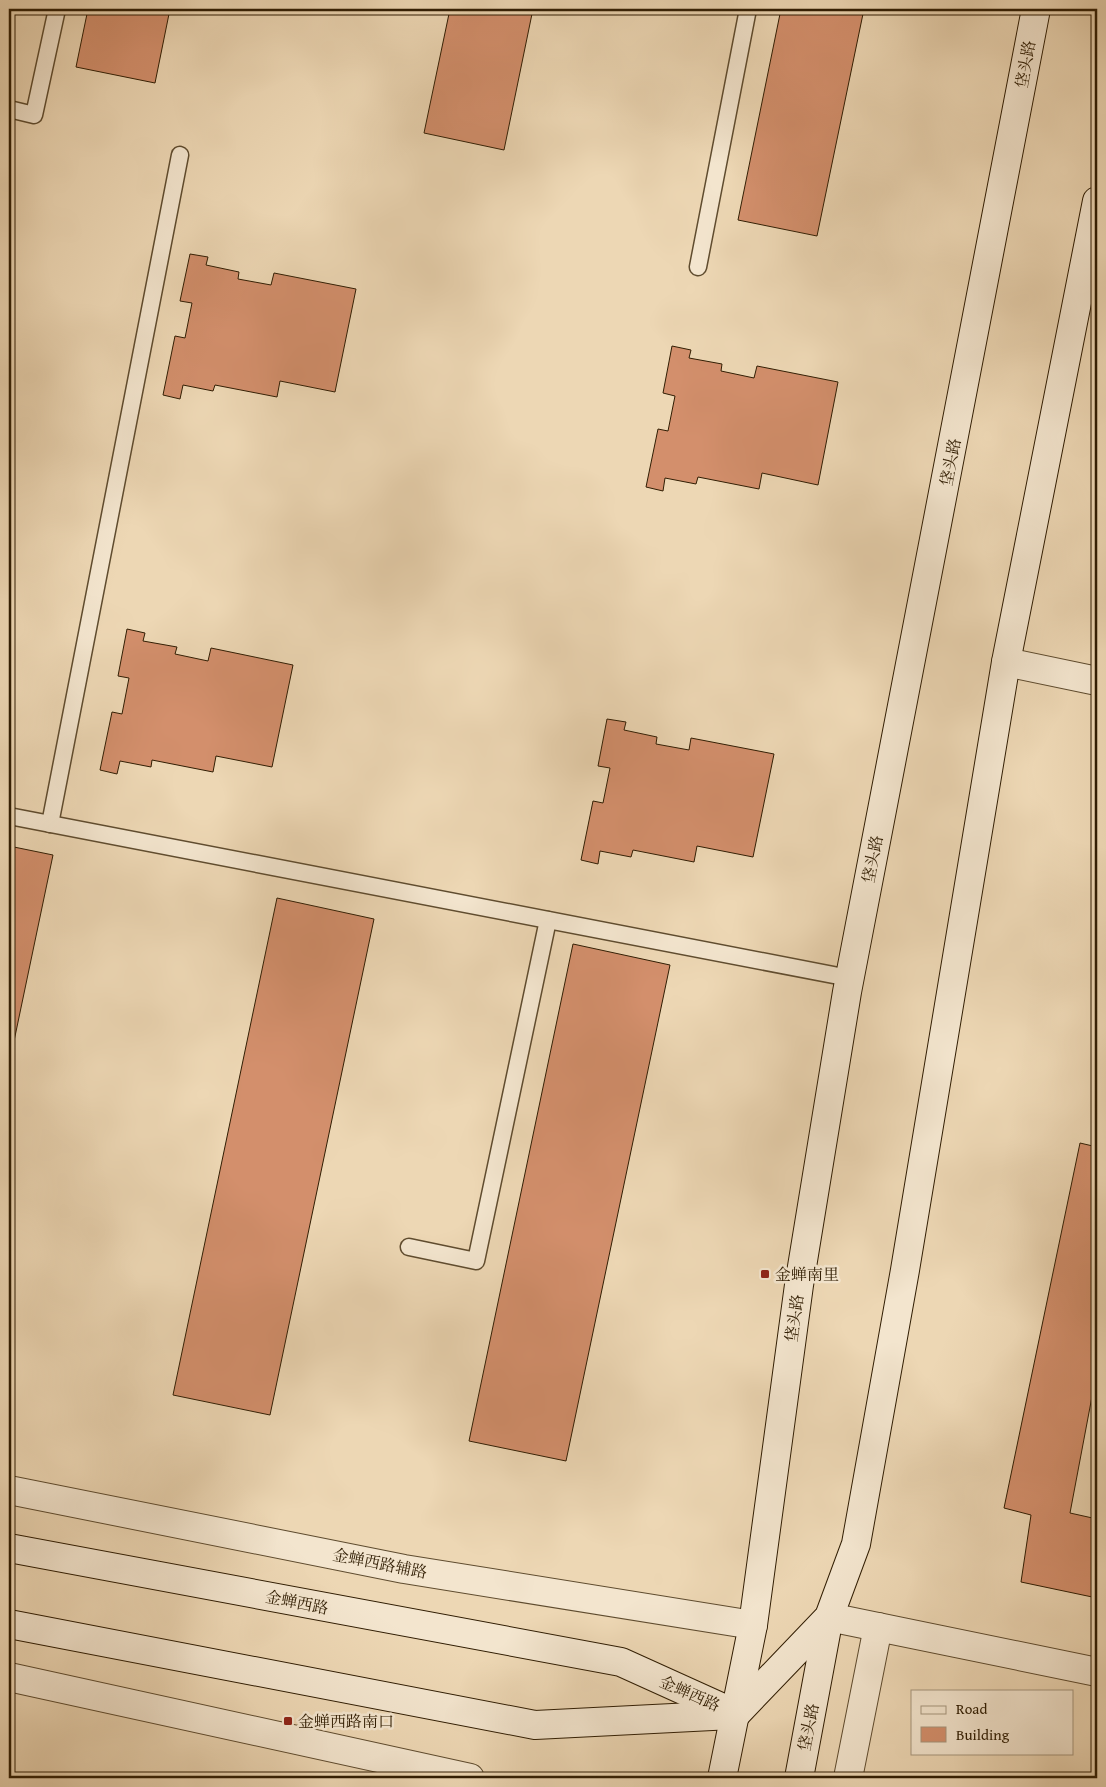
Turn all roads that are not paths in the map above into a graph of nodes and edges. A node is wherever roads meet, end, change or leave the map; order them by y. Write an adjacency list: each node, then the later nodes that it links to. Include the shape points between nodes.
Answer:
1 (58, 9): 4 (lane, via 34,115)
2 (748, 9): 7 (lane)
3 (1036, 9): 13 (main road, 垡头路)
4 (9, 109)
5 (180, 155): 11 (lane)
6 (1097, 201): 8 (main road, 垡头路)
7 (698, 266)
8 (1006, 662): 9 (main road); 17 (main road, 垡头路, via 856,1544)
9 (1097, 681)
10 (9, 816): 11 (lane)
11 (50, 824): 12 (lane)
12 (548, 920): 13 (lane); 14 (lane, via 476,1261)
13 (849, 978): 19 (main road, 垡头路, via 799,1285)
14 (408, 1247)
15 (9, 1490): 19 (main road, 金蝉西路辅路, via 404,1568)
16 (9, 1548): 23 (main road, 金蝉西路, via 621,1662)
17 (829, 1617): 20 (main road); 23 (main road, 垡头路); 26 (main road, 垡头路)
18 (9, 1624): 23 (main road, 金蝉西路, via 535,1725)
19 (753, 1625): 23 (main road, 垡头路)
20 (878, 1627): 21 (main road); 27 (main road)
21 (1097, 1672)
22 (9, 1678): 24 (main road)
23 (736, 1714): 25 (main road, 垡头路)
24 (470, 1778)
25 (722, 1778)
26 (799, 1778)
27 (848, 1778)

